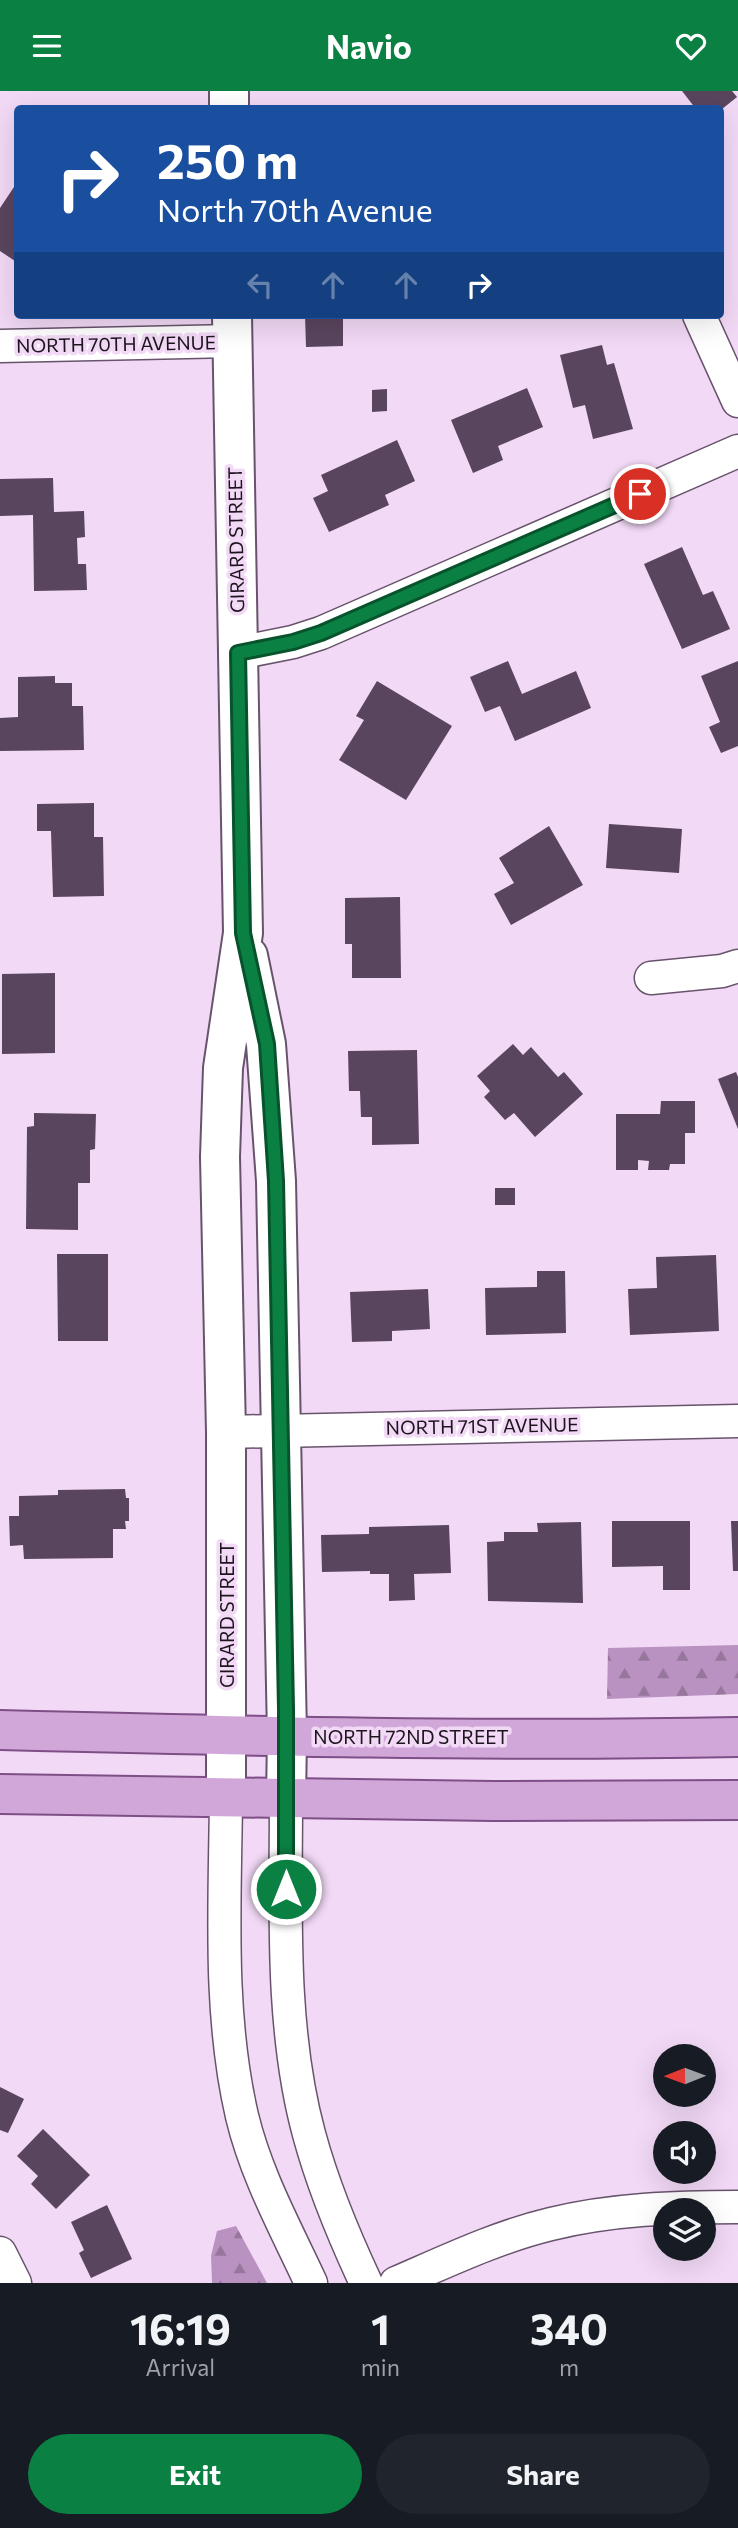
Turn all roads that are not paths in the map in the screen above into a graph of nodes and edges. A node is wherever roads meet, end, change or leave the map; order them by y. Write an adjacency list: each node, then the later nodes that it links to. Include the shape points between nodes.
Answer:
1 (701, 319): 4 (street)
2 (232, 328): 3 (street, NORTH 70TH AVENUE); 6 (street, GIRARD STREET)
3 (0, 346)
4 (738, 401)
5 (738, 451): 6 (street, via 321,633)
6 (238, 653): 7 (street, GIRARD STREET)
7 (243, 933): 11 (street, GIRARD STREET, via 267,1044 276,1181); 12 (street, GIRARD STREET, via 223,1068 220,1157)
8 (738, 967): 9 (street)
9 (651, 978)
10 (738, 1422): 11 (street, NORTH 71ST AVENUE)
11 (281, 1430): 12 (street, NORTH 71ST AVENUE); 15 (street, GIRARD STREET)
12 (226, 1432): 14 (street, GIRARD STREET)
13 (0, 1730): 14 (main road, NORTH 72ND STREET)
14 (227, 1736): 15 (main road, NORTH 72ND STREET); 18 (street, GIRARD STREET)
15 (287, 1736): 16 (main road, NORTH 72ND STREET); 19 (street, GIRARD STREET)
16 (738, 1737)
17 (0, 1794): 18 (main road)
18 (226, 1798): 19 (main road); 24 (street, GIRARD STREET, via 227,2010 234,2072 242,2117 262,2179)
19 (286, 1799): 20 (main road); 25 (street, GIRARD STREET, via 289,1991 303,2111 337,2221)
20 (738, 1800)
21 (738, 2207): 26 (street, via 614,2212 551,2224 493,2242)
22 (0, 2253): 23 (street)
23 (15, 2283)
24 (312, 2283)
25 (366, 2283)
26 (396, 2283)

